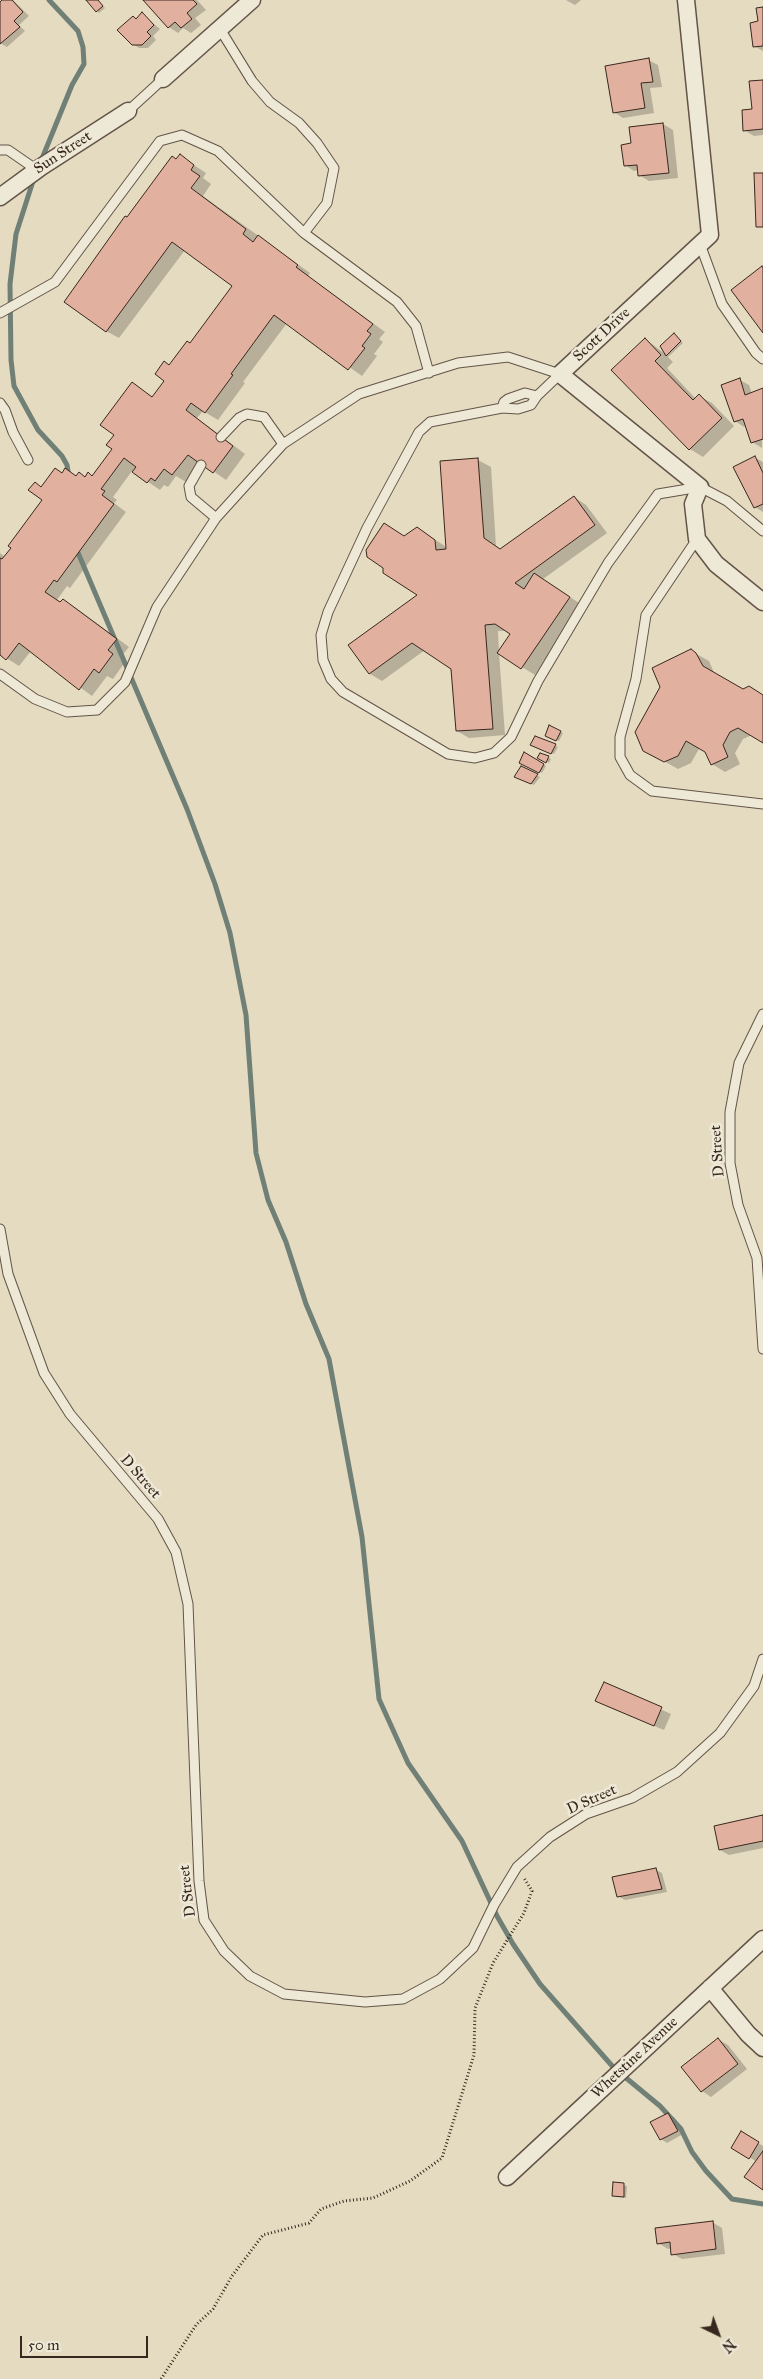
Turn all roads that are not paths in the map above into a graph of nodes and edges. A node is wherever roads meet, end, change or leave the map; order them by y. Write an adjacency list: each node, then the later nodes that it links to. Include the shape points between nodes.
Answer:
1 (252, 0): 3 (street)
2 (686, 0): 10 (street, Scott Drive, via 710,234)
3 (220, 28): 4 (street); 9 (lane, via 252,81 270,102 300,123 334,168 327,203)
4 (163, 79): 5 (lane)
5 (128, 111): 7 (street, Sun Street)
6 (0, 150): 7 (lane, via 8,150)
7 (37, 170): 8 (street, Sun Street)
8 (0, 197)
9 (304, 233): 11 (lane, via 218,151 182,135 160,141 55,282); 13 (lane, via 397,302 416,326)
10 (700, 244): 12 (lane, via 722,304); 14 (street, Scott Drive)
11 (0, 313)
12 (763, 359)
13 (429, 372): 14 (lane, via 458,363 508,358); 19 (lane, via 359,394)
14 (560, 374): 15 (lane); 22 (street, Scott Drive)
15 (537, 396): 17 (lane, via 524,407); 17 (lane, via 525,392 508,399)
16 (0, 403): 20 (lane)
17 (502, 408): 22 (lane, via 430,422 419,432 367,528 328,612 321,635 323,660 331,679 344,692 448,754 475,758 494,753 511,737 538,681 608,563 651,501 668,491)
18 (221, 436): 19 (lane, via 247,414 264,417)
19 (283, 444): 23 (lane)
20 (28, 460)
21 (201, 465): 23 (lane, via 189,486 191,497)
22 (700, 487): 24 (lane, via 727,501); 25 (street, via 693,504)
23 (216, 518): 27 (lane, via 157,607 125,682 97,710 67,712 35,699)
24 (763, 531)
25 (697, 539): 26 (street, via 716,564); 28 (lane, via 646,615 636,679 620,737 620,757 630,775 652,791)
26 (763, 602)
27 (0, 674)
28 (763, 804)
29 (763, 1014): 31 (lane, D Street, via 739,1063 730,1112 730,1163 738,1205 757,1258)
30 (0, 1229): 32 (lane, D Street, via 8,1274 44,1372 70,1414 158,1519 176,1552 188,1604 199,1881 204,1920 224,1951 250,1976 284,1994 365,2002 403,1999 440,1979 473,1948 494,1905 518,1867 550,1837 586,1814 632,1798 677,1772 720,1733 754,1686)
31 (763, 1349)
32 (763, 1660)
33 (763, 1939): 34 (street, Whetstine Avenue)
34 (710, 1988): 35 (street); 36 (street, Whetstine Avenue)
35 (763, 2048)
36 (507, 2177)

